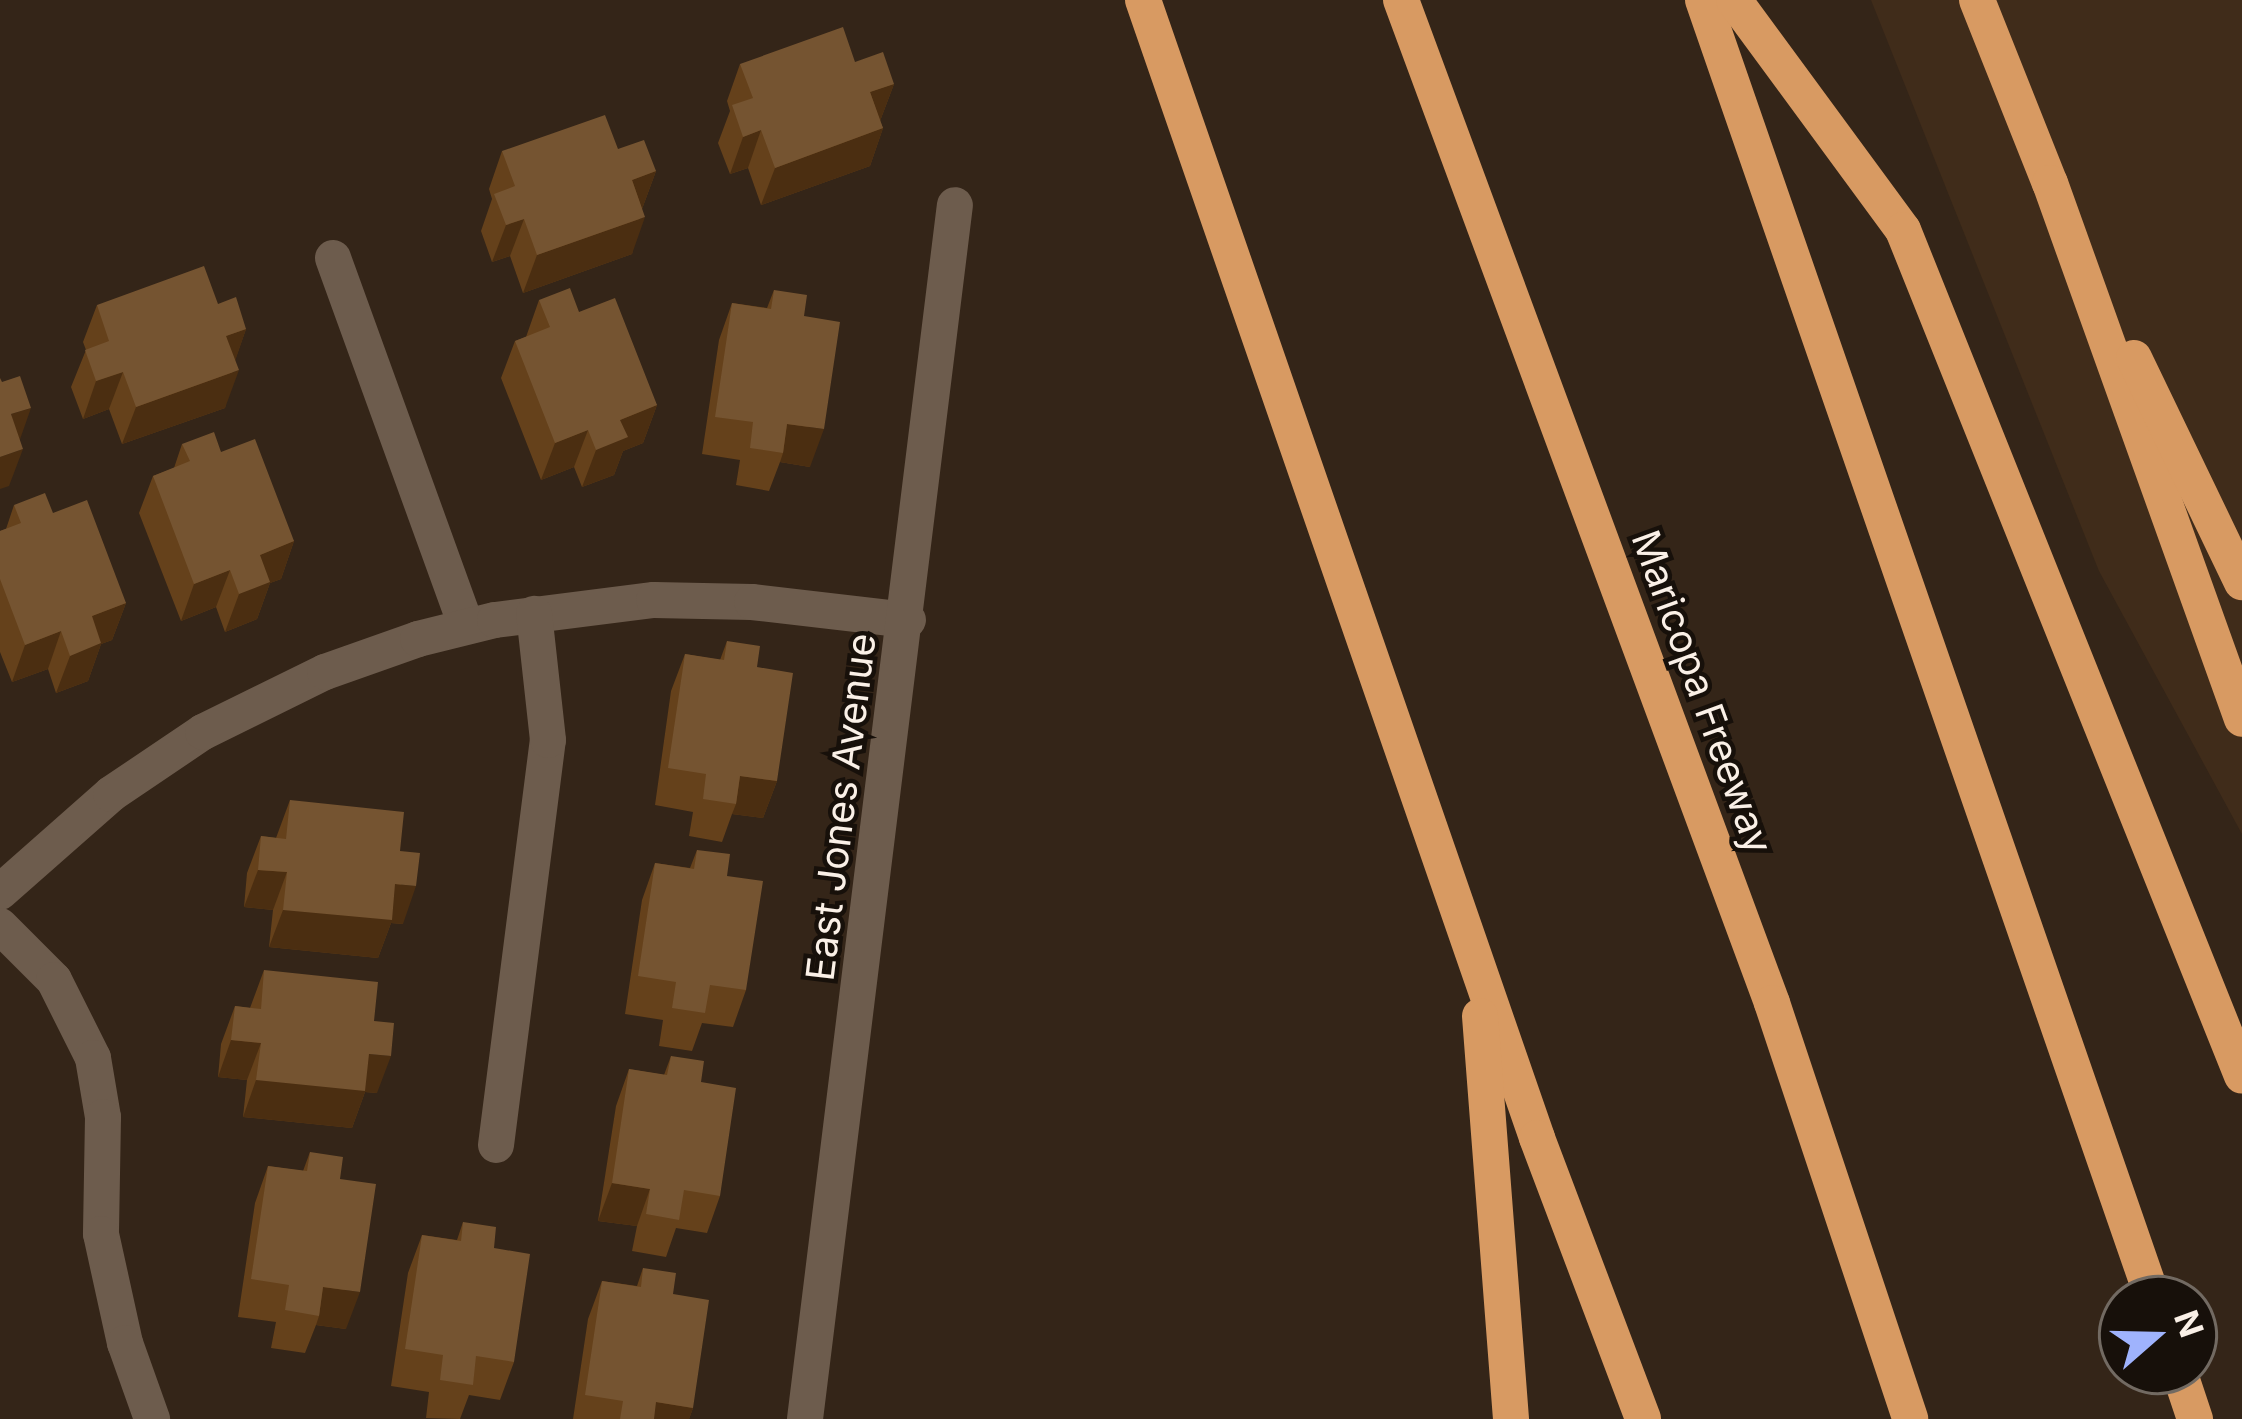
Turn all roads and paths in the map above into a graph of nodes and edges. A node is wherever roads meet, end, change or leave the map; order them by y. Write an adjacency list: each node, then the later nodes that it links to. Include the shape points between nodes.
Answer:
1 (1144, 0): 16 (highway)
2 (1400, 0): 24 (highway, Maricopa Freeway, via 1772,1003)
3 (1703, 0): 19 (highway)
4 (1733, 0): 17 (highway, via 1903,230)
5 (1977, 0): 6 (highway)
6 (2050, 183): 9 (highway); 13 (highway)
7 (955, 205): 11 (street, East Jones Avenue)
8 (333, 258): 12 (street)
9 (2242, 582)
10 (533, 614): 11 (street, via 705,599); 12 (street); 18 (street, via 548,740)
11 (908, 620): 21 (street, East Jones Avenue)
12 (466, 626): 14 (street, via 325,672 202,732 111,794)
13 (2242, 719)
14 (0, 892)
15 (0, 926): 20 (street, via 54,980 93,1058 103,1117 101,1234)
16 (1474, 955): 22 (highway); 23 (highway)
17 (2242, 1076)
18 (496, 1145)
19 (2145, 1275)
20 (152, 1419)
21 (805, 1419)
22 (1511, 1419)
23 (1643, 1419)
24 (1910, 1419)

